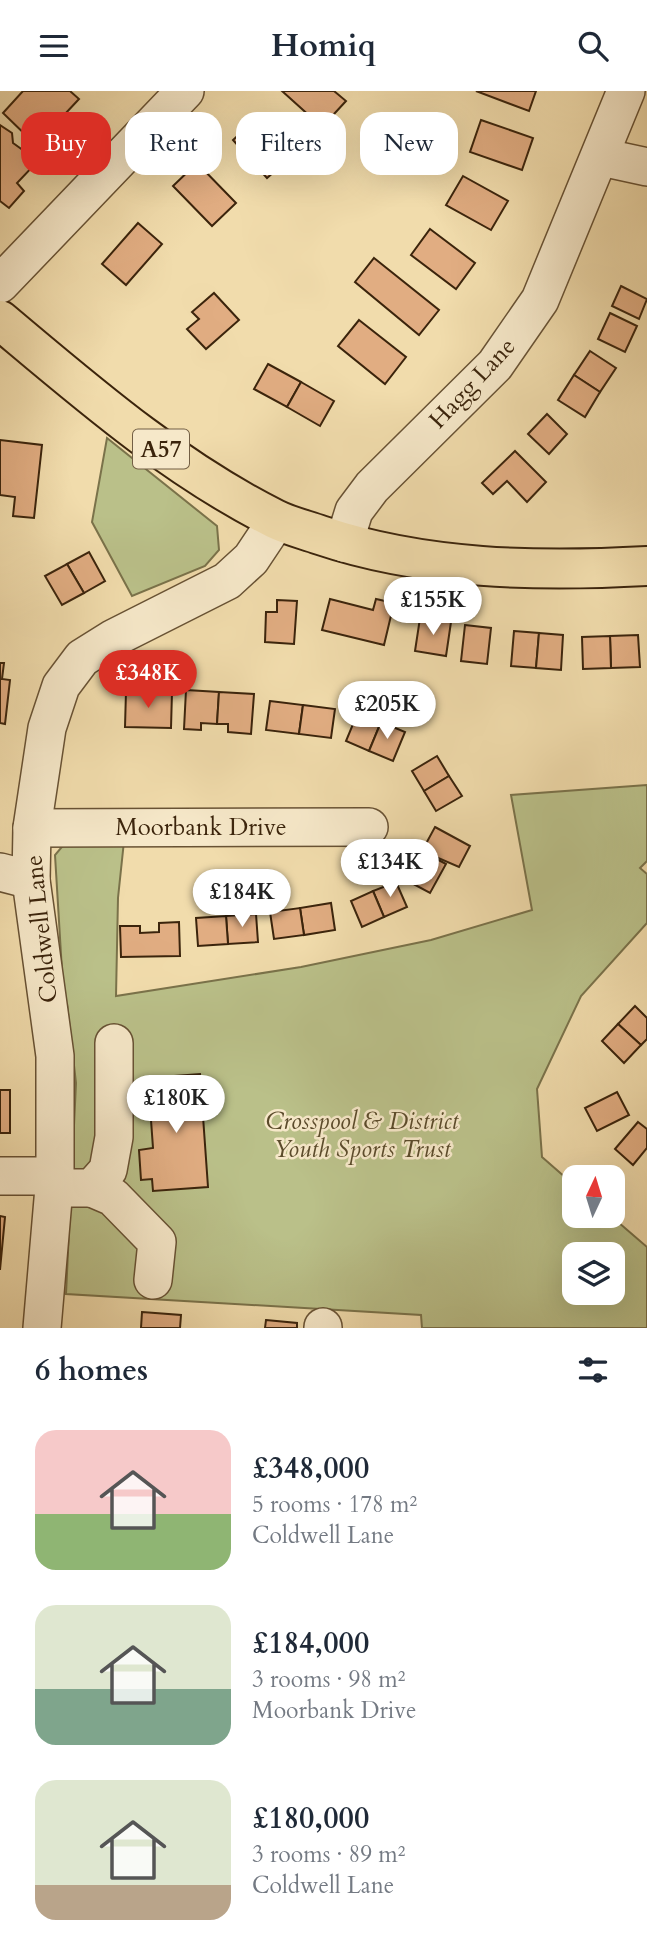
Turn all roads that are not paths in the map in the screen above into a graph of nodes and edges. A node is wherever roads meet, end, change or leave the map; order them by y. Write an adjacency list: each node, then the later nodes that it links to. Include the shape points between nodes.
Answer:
1 (185, 91): 5 (street)
2 (626, 91): 3 (street, Hagg Lane)
3 (601, 157): 4 (street); 8 (street, Hagg Lane, via 540,300 522,330 495,365 372,487 354,511)
4 (647, 167)
5 (0, 284)
6 (0, 320): 7 (main road, A57, via 116,418 196,474)
7 (277, 520): 8 (main road, A57); 11 (street, Coldwell Lane, via 251,559 227,581 82,658 61,685 47,728)
8 (344, 543): 9 (main road, A57, via 417,558 513,569)
9 (647, 566)
10 (369, 827): 11 (street, Moorbank Drive)
11 (32, 828): 12 (street, Coldwell Lane)
12 (16, 876): 15 (street, Coldwell Lane, via 55,1056)
13 (114, 1043): 16 (street, via 114,1137 108,1170)
14 (0, 1176): 15 (street)
15 (55, 1182): 16 (street); 18 (street, Coldwell Lane)
16 (92, 1188): 17 (street, via 113,1197 157,1242)
17 (153, 1280)
18 (42, 1328)

